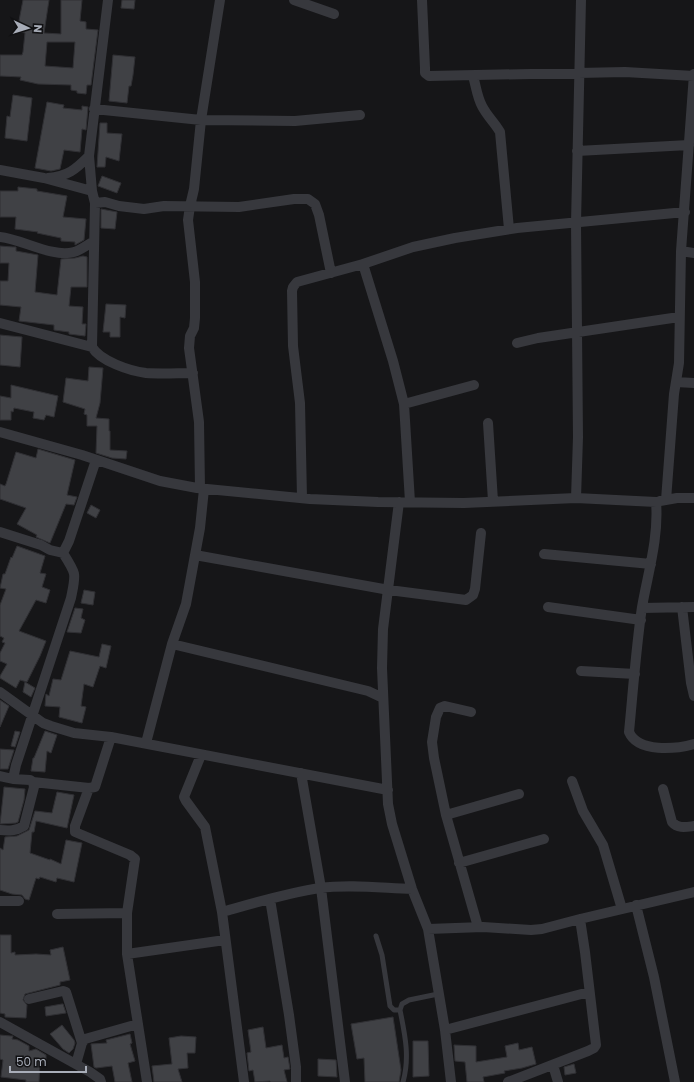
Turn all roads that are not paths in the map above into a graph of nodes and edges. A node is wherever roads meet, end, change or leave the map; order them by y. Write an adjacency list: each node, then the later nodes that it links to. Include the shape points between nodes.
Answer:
1 (108, 0): 10 (street)
2 (220, 0): 12 (street)
3 (294, 0): 6 (street)
4 (422, 0): 9 (street, via 425,73 429,76)
5 (581, 0): 7 (street)
6 (334, 14)
7 (579, 74): 8 (street, via 625,72); 9 (street); 14 (street)
8 (694, 75): 13 (street)
9 (473, 76): 23 (street, via 481,105 500,132)
10 (94, 109): 12 (street); 15 (street)
11 (360, 115): 12 (street, via 295,121)
12 (201, 120): 20 (street)
13 (690, 148): 14 (street); 21 (street)
14 (578, 151): 22 (street)
15 (89, 156): 17 (street, via 65,175); 18 (street)
16 (0, 170): 17 (street)
17 (44, 178): 18 (street)
18 (92, 192): 19 (street)
19 (95, 204): 20 (street, via 105,202 144,209); 25 (street)
20 (190, 206): 29 (street, via 239,207 308,199 315,204 319,215); 35 (street, via 188,220 195,282 195,318 190,336)
21 (685, 212): 22 (street); 26 (street)
22 (576, 223): 23 (street); 32 (street)
23 (509, 229): 28 (street, via 427,243)
24 (0, 237): 25 (street, via 65,253 80,250)
25 (94, 241): 34 (street)
26 (681, 251): 27 (street); 30 (street)
27 (694, 254)
28 (363, 264): 29 (street); 39 (street)
29 (331, 272): 44 (street, via 297,282 292,291 293,346 300,403)
30 (680, 317): 32 (street); 36 (street)
31 (0, 322): 34 (street)
32 (577, 332): 33 (street); 45 (street)
33 (517, 343)
34 (92, 347): 35 (street, via 102,358 145,373)
35 (193, 373): 43 (street, via 199,422)
36 (676, 382): 37 (street); 48 (street)
37 (694, 383)
38 (474, 385): 39 (street)
39 (404, 404): 50 (street)
40 (488, 423): 47 (street)
41 (0, 432): 42 (street)
42 (96, 460): 43 (street, via 160,481); 53 (street)
43 (202, 489): 44 (street); 55 (street, via 200,528)
44 (302, 498): 49 (street)
45 (576, 498): 47 (street); 48 (street)
46 (694, 498): 48 (street)
47 (493, 501): 50 (street)
48 (661, 501): 56 (street)
49 (399, 502): 50 (street); 57 (street)
50 (410, 502)
51 (0, 532): 53 (street)
52 (481, 533): 57 (street, via 475,589 473,595 466,600)
53 (63, 553): 70 (street, via 75,576 71,598)
54 (544, 554): 56 (street)
55 (195, 555): 57 (street); 63 (street, via 186,604)
56 (651, 564): 61 (street)
57 (389, 590): 68 (street, via 383,630)
58 (548, 607): 62 (street)
59 (682, 607): 60 (street); 61 (street); 67 (street)
60 (694, 607)
61 (642, 608): 62 (street)
62 (641, 620): 65 (street)
63 (172, 644): 68 (street, via 368,691); 72 (street)
64 (580, 671): 65 (street)
65 (635, 674): 73 (street, via 629,732 631,737 647,746 662,749)
66 (0, 692): 70 (street)
67 (694, 696)
68 (383, 698): 82 (street)
69 (471, 712): 84 (street, via 445,706 440,708 436,717 432,742)
70 (33, 715): 71 (street, via 43,723 74,733); 77 (street)
71 (111, 737): 72 (street); 80 (street, via 95,787)
72 (146, 744): 74 (street)
73 (694, 744)
74 (201, 755): 75 (street); 97 (street, via 184,797 205,827)
75 (301, 773): 82 (street); 89 (street)
76 (0, 776): 77 (street)
77 (13, 779): 79 (street)
78 (572, 781): 96 (street, via 583,811 603,845)
79 (33, 782): 80 (street); 86 (street, via 24,826 18,830)
80 (89, 788): 98 (street, via 74,826 75,832 135,859)
81 (663, 789): 85 (street, via 672,822 681,827)
82 (388, 790): 90 (street, via 392,824)
83 (519, 794): 84 (street)
84 (446, 815): 88 (street)
85 (694, 826)
86 (0, 830)
87 (544, 839): 88 (street)
88 (459, 863): 101 (street)
89 (321, 888): 90 (street); 92 (street); 120 (street)
90 (412, 889): 102 (street)
91 (694, 892): 95 (street)
92 (270, 899): 97 (street); 119 (street, via 289,1016)
93 (0, 901): 94 (street)
94 (19, 901)
95 (636, 905): 96 (street); 125 (street)
96 (622, 909): 100 (street)
97 (222, 912): 104 (street)
98 (127, 913): 99 (street); 105 (street)
99 (57, 914)
100 (580, 919): 101 (street, via 531,930); 106 (street)
101 (478, 927): 102 (street)
102 (428, 929): 107 (street)
103 (376, 936): 109 (lane, via 382,955 390,1006 394,1010)
104 (225, 940): 105 (street); 118 (street)
105 (127, 954): 111 (street)
106 (590, 992): 112 (street); 115 (street, via 596,1041 594,1048)
107 (438, 994): 109 (lane, via 409,1000 402,1004); 112 (street)
108 (29, 999): 113 (street, via 66,992)
109 (400, 1010): 121 (lane, via 407,1052 407,1071)
110 (0, 1022): 114 (street)
111 (138, 1024): 113 (street, via 85,1039); 117 (street)
112 (445, 1030): 122 (street)
113 (82, 1043): 114 (street)
114 (76, 1064): 116 (street)
115 (553, 1065): 123 (street); 124 (street)
116 (102, 1082)
117 (147, 1082)
118 (244, 1082)
119 (296, 1082)
120 (345, 1082)
121 (403, 1082)
122 (451, 1082)
123 (508, 1082)
124 (558, 1082)
125 (675, 1082)

